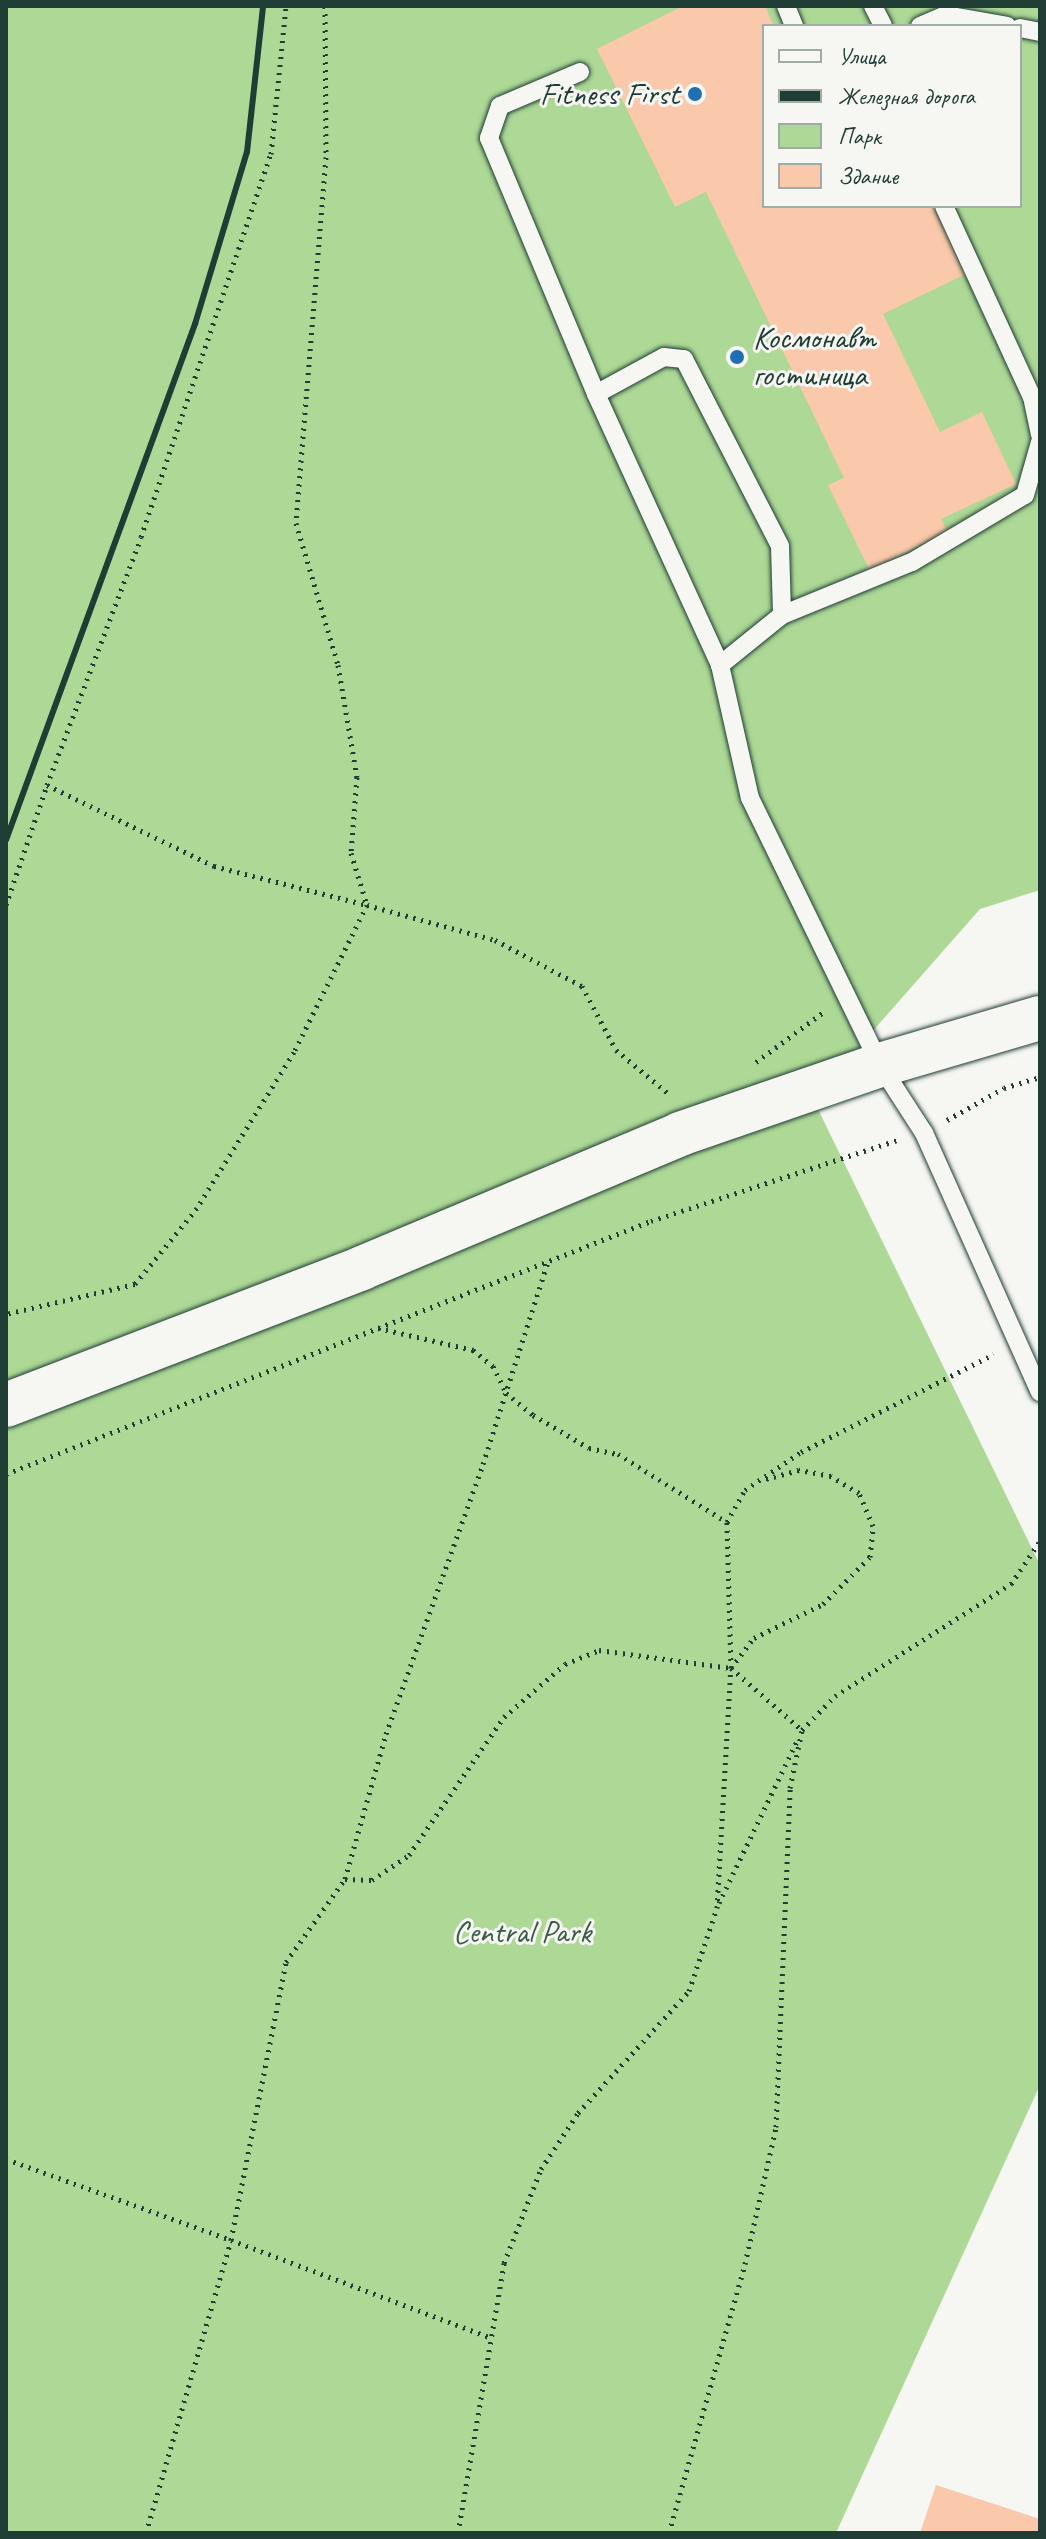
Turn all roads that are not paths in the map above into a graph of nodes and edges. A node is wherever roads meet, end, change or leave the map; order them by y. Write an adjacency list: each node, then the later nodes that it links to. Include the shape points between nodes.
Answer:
1 (873, 6): 2 (lane)
2 (882, 24)
3 (925, 24): 4 (lane, via 946,15)
4 (996, 24)
5 (580, 72): 7 (lane, via 500,106 489,138)
6 (945, 208): 8 (lane, via 1032,397)
7 (596, 394): 10 (lane, via 664,357 684,359 780,546); 11 (lane)
8 (1040, 435)
9 (1040, 442): 10 (lane, via 1025,495 912,562)
10 (782, 615): 11 (lane)
11 (720, 665): 13 (lane, via 750,798)
12 (1040, 1018): 13 (main road)
13 (880, 1065): 14 (lane, via 924,1133); 15 (main road, via 680,1134 391,1257)
14 (1040, 1392)
15 (6, 1405)

